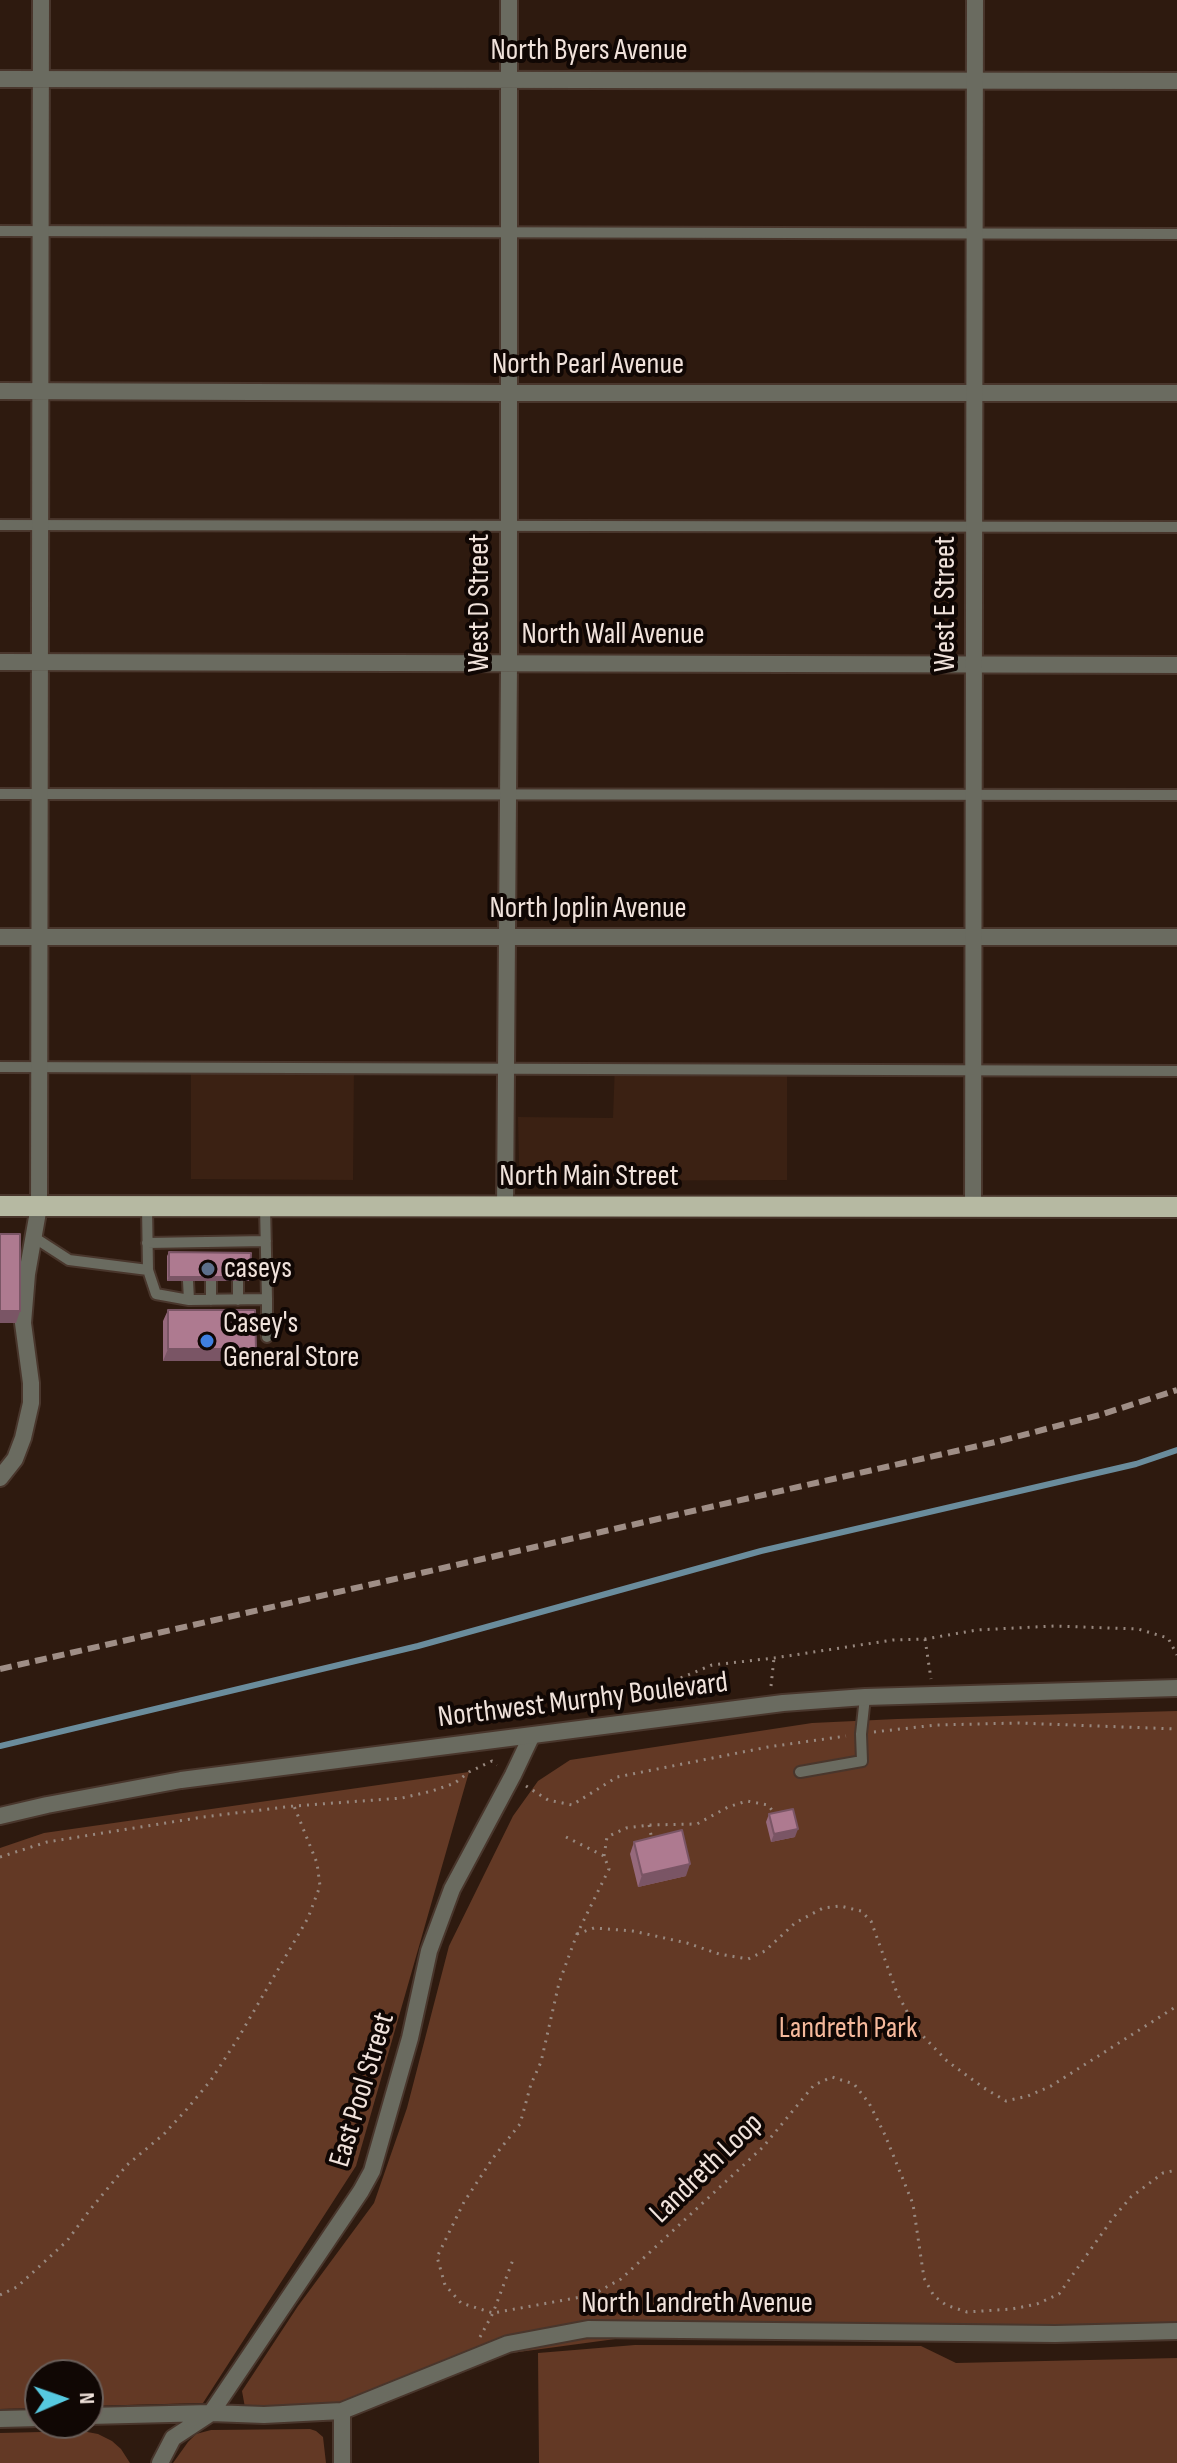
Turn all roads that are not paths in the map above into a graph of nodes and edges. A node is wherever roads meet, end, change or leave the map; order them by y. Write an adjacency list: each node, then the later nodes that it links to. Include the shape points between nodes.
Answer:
1 (41, 0): 5 (street)
2 (509, 0): 6 (street, West D Street)
3 (975, 0): 7 (street, West E Street)
4 (0, 79): 5 (street, North Byers Avenue)
5 (41, 79): 6 (street, North Byers Avenue); 10 (street)
6 (509, 79): 7 (street, North Byers Avenue); 11 (street, West D Street)
7 (975, 81): 8 (street, North Byers Avenue); 12 (street, West E Street)
8 (1177, 81)
9 (0, 231): 10 (lane)
10 (41, 232): 11 (lane); 14 (street)
11 (508, 233): 12 (lane); 17 (street, West D Street)
12 (975, 233): 13 (lane); 16 (street, West E Street)
13 (1177, 234)
14 (40, 390): 15 (street, North Pearl Avenue); 17 (street, North Pearl Avenue); 20 (street)
15 (0, 391)
16 (974, 392): 17 (street, North Pearl Avenue); 18 (street, North Pearl Avenue); 22 (street, West E Street)
17 (507, 393): 21 (street, West D Street)
18 (1177, 393)
19 (0, 525): 20 (lane)
20 (40, 525): 21 (lane); 25 (street)
21 (508, 526): 22 (lane); 26 (street, West D Street)
22 (974, 527): 23 (lane); 27 (street, West E Street)
23 (1177, 527)
24 (0, 662): 25 (street, North Wall Avenue)
25 (40, 662): 26 (street, North Wall Avenue); 30 (street)
26 (509, 663): 27 (street, North Wall Avenue); 31 (street, West D Street)
27 (974, 664): 28 (street, North Wall Avenue); 32 (street, West E Street)
28 (1177, 665)
29 (0, 794): 30 (lane)
30 (40, 794): 31 (lane); 36 (street)
31 (508, 794): 32 (lane); 37 (street, West D Street)
32 (974, 794): 33 (lane); 34 (street, West E Street)
33 (1177, 795)
34 (973, 936): 37 (street, North Joplin Avenue); 38 (street, North Joplin Avenue); 42 (street, West E Street)
35 (0, 937): 36 (street, North Joplin Avenue)
36 (40, 937): 37 (street, North Joplin Avenue); 40 (street)
37 (507, 937): 41 (street, West D Street)
38 (1177, 937)
39 (0, 1067): 40 (lane)
40 (40, 1067): 41 (lane); 45 (street)
41 (505, 1069): 42 (lane); 48 (street, West D Street)
42 (973, 1070): 43 (lane); 49 (street, West E Street)
43 (1177, 1071)
44 (0, 1206): 45 (main road, North Main Street)
45 (39, 1206): 46 (main road, North Main Street); 51 (street)
46 (147, 1206): 47 (main road, North Main Street); 55 (lane)
47 (265, 1206): 48 (main road, North Main Street); 52 (lane)
48 (505, 1207): 49 (main road, North Main Street)
49 (973, 1207): 50 (main road, North Main Street)
50 (1177, 1207)
51 (35, 1238): 60 (lane, via 69,1260); 69 (street, via 23,1323 31,1403 15,1459)
52 (266, 1241): 54 (lane); 64 (lane)
53 (210, 1242): 54 (lane); 56 (lane); 59 (lane)
54 (237, 1242): 58 (lane)
55 (147, 1243): 56 (lane); 60 (lane)
56 (187, 1243): 57 (lane)
57 (187, 1256)
58 (237, 1256)
59 (211, 1257)
60 (148, 1270): 65 (lane, via 156,1294)
61 (188, 1281): 65 (lane)
62 (211, 1281): 66 (lane)
63 (238, 1281): 67 (lane)
64 (267, 1299): 67 (lane); 68 (lane)
65 (189, 1300): 66 (lane)
66 (211, 1300): 67 (lane)
67 (238, 1300)
68 (267, 1337)
69 (0, 1478)
70 (1177, 1688): 71 (street, Northwest Murphy Boulevard)
71 (865, 1697): 72 (street, Northwest Murphy Boulevard); 73 (lane, via 862,1761)
72 (531, 1737): 74 (street, Northwest Murphy Boulevard, via 181,1780); 77 (street, East Pool Street, via 452,1889 429,1951 372,2171)
73 (800, 1772)
74 (0, 1816)
75 (1177, 2331): 76 (street, North Landreth Avenue, via 588,2329 508,2344)
76 (342, 2411): 77 (street, North Landreth Avenue); 82 (street)
77 (211, 2413): 78 (street, North Landreth Avenue); 81 (street, East Pool Street, via 173,2438)
78 (104, 2416)
79 (24, 2418): 80 (street)
80 (0, 2419)
81 (160, 2463)
82 (342, 2463)

